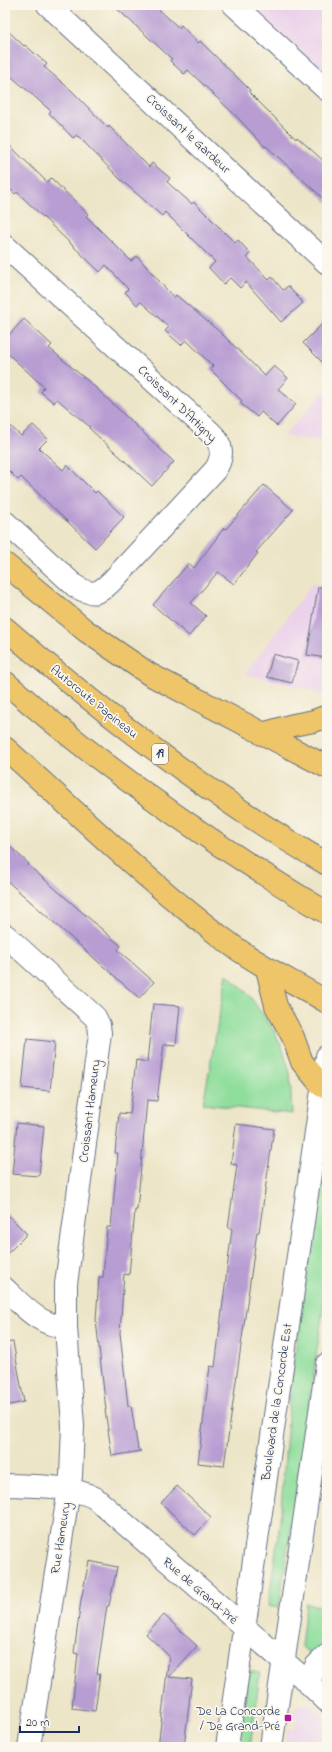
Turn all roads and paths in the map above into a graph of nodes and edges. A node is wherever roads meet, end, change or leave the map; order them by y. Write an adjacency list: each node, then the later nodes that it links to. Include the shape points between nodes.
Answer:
1 (48, 5): 5 (street, Croissant le Gardeur)
2 (234, 5): 3 (street)
3 (327, 90)
4 (5, 246): 6 (street, Croissant D'Artigny, via 211,433 219,442 222,459 215,470 101,592 84,592 75,586)
5 (327, 263)
6 (5, 522)
7 (5, 564): 11 (highway, via 75,623 128,661 167,685)
8 (5, 628): 14 (highway, Autoroute Papineau / 19, via 82,694 146,744 251,818)
9 (5, 682): 15 (highway, via 81,745 181,820)
10 (327, 716): 11 (highway)
11 (262, 734): 13 (highway)
12 (5, 748): 17 (highway, via 96,832 181,905)
13 (327, 767)
14 (327, 864)
15 (327, 913)
16 (5, 935): 22 (street, Croissant Hameury, via 95,1017 99,1025 95,1074 66,1284)
17 (267, 969): 18 (highway); 20 (highway, via 276,1006 290,1030 302,1062)
18 (327, 1002)
19 (327, 1056): 20 (street, Boulevard de la Concorde Est)
20 (322, 1086): 26 (street, Boulevard de la Concorde Est)
21 (5, 1289): 22 (street, via 41,1320 56,1327)
22 (66, 1327): 25 (street, Rue Hameury, via 72,1426)
23 (327, 1364): 28 (street)
24 (5, 1485): 25 (street, Rue de Grand-Pré)
25 (69, 1490): 26 (street, Rue de Grand-Pré, via 95,1498); 31 (street, Rue Hameury)
26 (244, 1628): 28 (street, Rue de Grand-Pré); 32 (street, Boulevard de la Concorde Est)
27 (326, 1656): 29 (street, via 316,1666)
28 (283, 1662): 29 (street, Rue de Grand-Pré); 33 (street)
29 (308, 1683): 30 (street, Rue de Grand-Pré)
30 (327, 1701)
31 (29, 1747)
32 (226, 1747)
33 (271, 1747)

